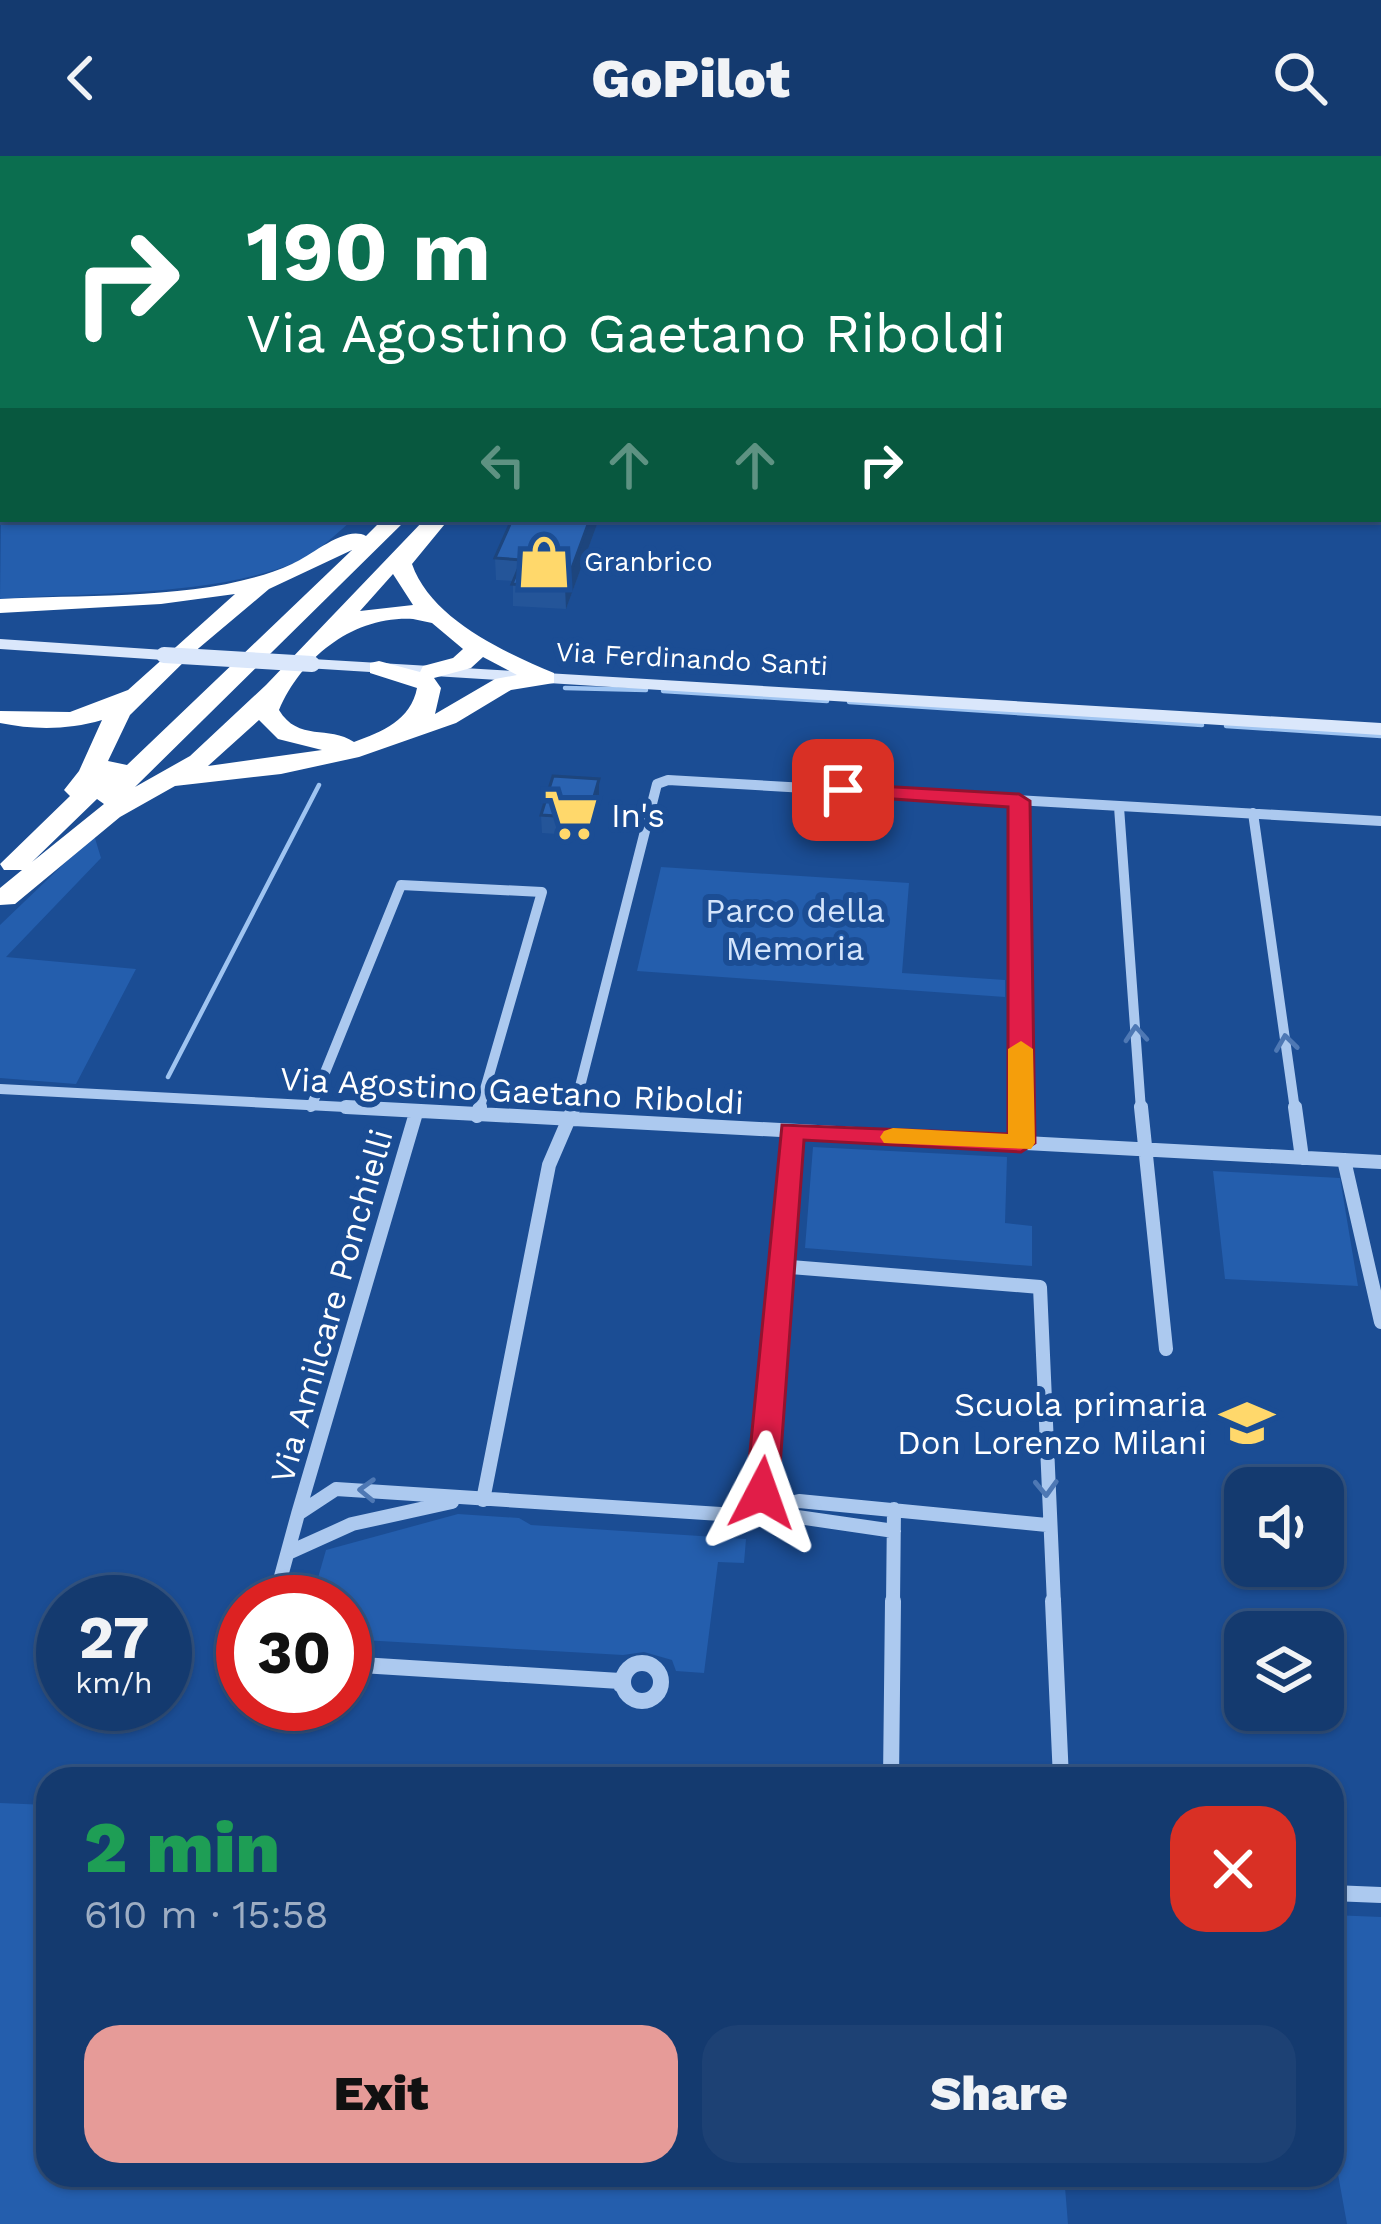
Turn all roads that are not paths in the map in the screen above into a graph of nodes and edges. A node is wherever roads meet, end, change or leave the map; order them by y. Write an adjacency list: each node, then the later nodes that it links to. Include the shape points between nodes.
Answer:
1 (373, 522): 5 (highway)
2 (393, 522): 28 (highway)
3 (435, 522): 9 (highway, via 406,555 402,577)
4 (435, 522): 13 (highway)
5 (356, 538): 6 (highway); 27 (highway)
6 (261, 584): 7 (highway); 12 (highway)
7 (160, 597): 8 (highway); 12 (highway, via 197,612 201,624)
8 (0, 610)
9 (445, 619): 10 (highway); 13 (highway, via 374,614 350,622)
10 (474, 640): 15 (highway, via 468,659); 16 (highway)
11 (0, 644): 12 (main road, Via Ferdinando Santi)
12 (174, 652): 13 (main road, Via Ferdinando Santi, bridge); 17 (highway)
13 (317, 653): 14 (main road, Via Ferdinando Santi); 18 (highway)
14 (379, 668): 15 (main road, Via Ferdinando Santi); 18 (highway, via 423,680 430,699 415,721 360,741 281,732 266,710)
15 (432, 671): 16 (main road, Via Ferdinando Santi)
16 (544, 678): 20 (main road, Via Ferdinando Santi); 22 (highway, via 504,684 448,718 350,752)
17 (140, 689): 19 (highway, via 85,718); 21 (highway, via 107,730)
18 (275, 690): 22 (highway)
19 (4, 716): 21 (highway, via 81,748)
20 (1381, 729)
21 (94, 767): 27 (highway, via 43,824)
22 (169, 779): 28 (highway, via 111,811)
23 (1019, 801): 24 (street); 33 (street, via 657,784); 35 (street)
24 (1119, 807): 25 (street); 36 (street, one-way to 24)
25 (1253, 813): 26 (street); 37 (street, one-way to 25)
26 (1381, 820)
27 (42, 838): 28 (highway)
28 (2, 893)
29 (0, 1089): 30 (street, Via Agostino Gaetano Riboldi)
30 (311, 1108): 31 (street, Via Agostino Gaetano Riboldi); 32 (street, via 401,885 542,892)
31 (416, 1113): 32 (street, Via Agostino Gaetano Riboldi); 46 (street, Via Amilcare Ponchielli)
32 (477, 1116): 33 (street, Via Agostino Gaetano Riboldi)
33 (571, 1120): 34 (street, Via Agostino Gaetano Riboldi); 43 (street, via 550,1165)
34 (791, 1131): 35 (street, Via Agostino Gaetano Riboldi); 40 (street)
35 (1021, 1143): 36 (street, Via Agostino Gaetano Riboldi)
36 (1144, 1150): 37 (street, Via Agostino Gaetano Riboldi); 42 (street)
37 (1302, 1159): 38 (street, Via Agostino Gaetano Riboldi)
38 (1344, 1160): 39 (street, Via Agostino Gaetano Riboldi); 41 (street)
39 (1381, 1162)
40 (778, 1266): 45 (street); 47 (street, one-way to 47, via 1040,1287)
41 (1381, 1322)
42 (1166, 1349)
43 (483, 1500): 45 (street); 46 (street, one-way to 46, via 336,1489); 49 (street, via 352,1523)
44 (894, 1509): 45 (street, via 799,1501); 47 (street); 48 (street)
45 (756, 1511): 48 (street)
46 (298, 1514): 49 (street, Via Amilcare Ponchielli)
47 (1047, 1525): 54 (street)
48 (894, 1531): 53 (street)
49 (288, 1554): 50 (street, Via Amilcare Ponchielli)
50 (282, 1575)
51 (372, 1666): 52 (street)
52 (621, 1685)
53 (891, 1767)
54 (1059, 1767)
55 (1344, 1893): 56 (street)
56 (1381, 1895)

